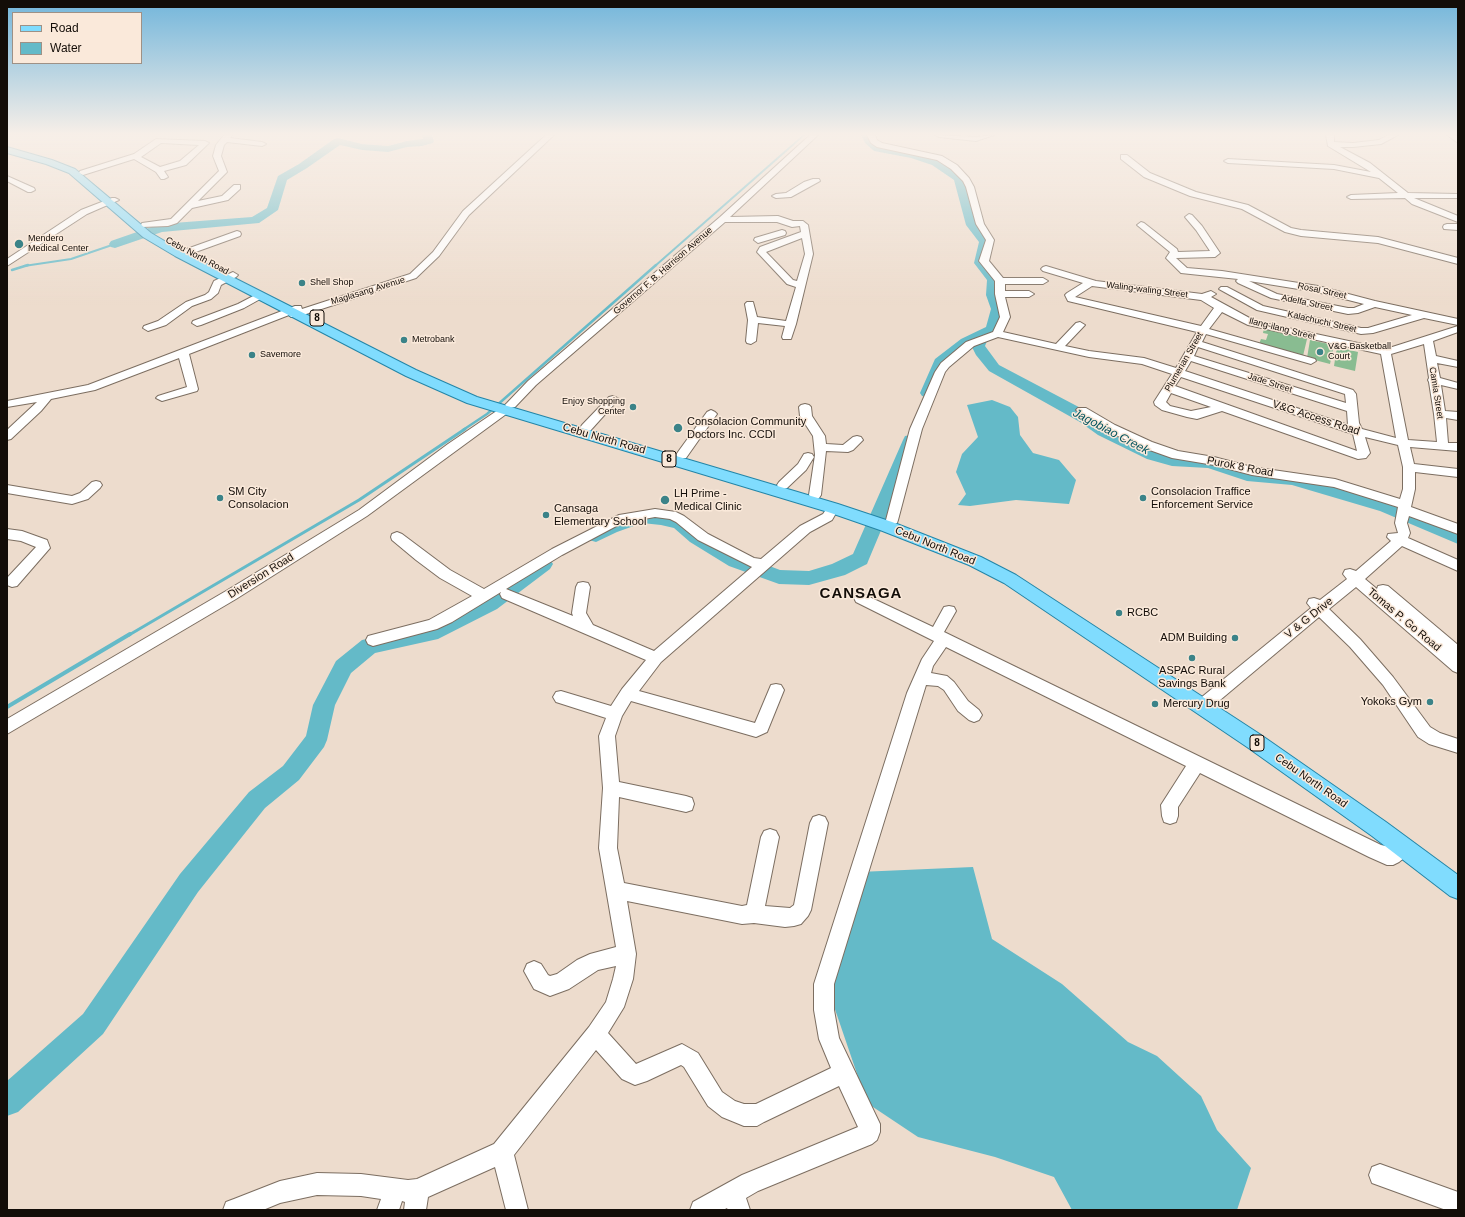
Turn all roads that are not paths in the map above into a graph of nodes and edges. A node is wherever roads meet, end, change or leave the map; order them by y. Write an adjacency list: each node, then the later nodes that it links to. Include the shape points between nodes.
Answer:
1 (100, 192): 14 (main road, Cebu North Road / 8)
2 (103, 192): 14 (main road, Cebu North Road / 8)
3 (203, 192): 16 (street)
4 (232, 192): 16 (street, via 225,198)
5 (489, 192): 48 (street, Maglasang Avenue, via 466,213 436,254 413,276)
6 (794, 192): 10 (street, via 788,195)
7 (972, 192): 36 (street, via 980,224 990,240 984,261)
8 (1188, 192): 17 (street)
9 (1403, 192): 11 (street)
10 (769, 194): 19 (street, Governor F. B. Harrison Avenue)
11 (1407, 195): 12 (street); 13 (street); 20 (street, via 1428,208)
12 (1458, 196)
13 (1351, 197)
14 (113, 201): 25 (main road, Cebu North Road / 8); 32 (street, via 73,218)
15 (1261, 205): 17 (street)
16 (187, 207): 25 (street, via 172,222)
17 (1245, 207): 31 (street, via 1288,230 1378,240)
18 (1189, 217): 30 (street, via 1216,253)
19 (723, 219): 21 (street, via 776,219); 81 (street, Governor F. B. Harrison Avenue, via 532,383)
20 (1458, 219)
21 (792, 224): 27 (street, via 802,224); 28 (street, via 786,232)
22 (1141, 225): 30 (street, via 1174,251)
23 (1447, 227): 24 (street)
24 (1458, 227)
25 (148, 231): 29 (main road, Cebu North Road / 8); 34 (main road, Cebu North Road / 8)
26 (237, 234): 29 (street)
27 (804, 234): 39 (street, via 809,254); 39 (street, via 761,252 790,282)
28 (758, 240)
29 (187, 252): 34 (main road, Cebu North Road / 8)
30 (1174, 255): 35 (street, Rosal Street, via 1171,258 1184,271 1222,274)
31 (1458, 261)
32 (7, 263)
33 (1046, 269): 38 (street, Waling-waling Street)
34 (229, 277): 43 (main road, Cebu North Road / 8); 48 (main road, Cebu North Road / 8); 56 (street, via 217,283 213,293 208,297 189,304 162,323)
35 (1243, 279): 40 (street, Waling-waling Street); 46 (street, Rosal Street, via 1318,289); 46 (street, Adelfa Street, via 1274,296 1348,312)
36 (1000, 281): 37 (street); 41 (street)
37 (1043, 281)
38 (1091, 283): 44 (street, Waling-waling Street); 58 (street, via 1070,295 1071,299)
39 (800, 285): 54 (street)
40 (1224, 289): 44 (street, Waling-waling Street); 49 (street, Kalachuchi Street, via 1260,308 1361,331)
41 (1000, 294): 42 (street); 59 (street, via 1005,317)
42 (1029, 294)
43 (259, 296): 48 (main road, Cebu North Road / 8); 52 (street)
44 (1203, 297): 47 (street, Ilang-ilang Street)
45 (750, 304): 50 (street)
46 (1374, 304): 49 (street, Rosal Street)
47 (1220, 307): 53 (street, Ilang-ilang Street); 58 (street, Plumerian Street)
48 (296, 311): 67 (street, Maglasang Avenue); 81 (main road, Cebu North Road / 8, via 349,337 411,373)
49 (1423, 315): 51 (street, Rosal Street)
50 (753, 320): 54 (street); 63 (street)
51 (1458, 322)
52 (197, 323)
53 (1252, 323): 65 (street); 68 (street, Ilang-ilang Street)
54 (791, 324): 60 (street)
55 (1080, 325): 66 (street)
56 (148, 328)
57 (1458, 329): 61 (street, Ilang-ilang Street)
58 (1203, 330): 64 (street, Plumerian Street); 65 (street)
59 (993, 336): 66 (street, V&G Access Road); 107 (street, via 970,344 940,372 916,429)
60 (787, 337)
61 (1432, 339): 62 (street); 68 (street, Ilang-ilang Street); 70 (street, Camia Street)
62 (1451, 341)
63 (751, 342)
64 (1195, 343): 69 (street, Plumerian Street); 84 (street, via 1349,392)
65 (1247, 343): 71 (street)
66 (1058, 347): 73 (street, V&G Access Road, via 1144,361)
67 (183, 352): 77 (street, Maglasang Avenue, via 91,388); 78 (street, via 193,389)
68 (1386, 352): 93 (street)
69 (1188, 357): 73 (street, Plumerian Street); 84 (street, Jade Street)
70 (1430, 358): 72 (street); 74 (street, Camia Street)
71 (1311, 361)
72 (1458, 364)
73 (1179, 372): 76 (street, Plumerian Street); 90 (street, V&G Access Road)
74 (1433, 380): 75 (street); 87 (street, Camia Street)
75 (1458, 386)
76 (1169, 388): 82 (street); 82 (street, Plumerian Street, via 1160,402 1166,408 1197,415)
77 (47, 397): 80 (street, Maglasang Avenue); 91 (street)
78 (162, 398)
79 (613, 399): 89 (street)
80 (7, 404)
81 (500, 405): 89 (main road, Cebu North Road / 8); 105 (main road, Cebu North Road / 8); 136 (street, Diversion Road, via 452,447 363,513 231,595)
82 (1222, 407): 90 (street, via 1362,455 1364,453)
83 (805, 408): 95 (street, via 806,416 819,436)
84 (1352, 409): 90 (street, via 1353,423)
85 (1082, 410): 108 (street, Purok 8 Road, via 1144,450 1335,483)
86 (711, 414): 97 (street)
87 (1440, 414): 88 (street); 94 (street, Camia Street)
88 (1458, 416)
89 (586, 428): 97 (main road, Cebu North Road / 8)
90 (1358, 432): 93 (street, V&G Access Road)
91 (7, 436)
92 (857, 440): 95 (street, via 844,449)
93 (1403, 443): 94 (street, V&G Access Road); 99 (street)
94 (1443, 446): 96 (street, V&G Access Road)
95 (820, 447): 104 (street)
96 (1458, 447)
97 (682, 455): 102 (main road, Cebu North Road / 8)
98 (808, 457): 102 (street)
99 (1409, 468): 100 (street); 108 (street, via 1409,489)
100 (1458, 473)
101 (96, 485): 103 (street, via 84,496 72,500)
102 (783, 486): 104 (main road, Cebu North Road / 8)
103 (7, 489)
104 (815, 495): 106 (main road, Cebu North Road / 8)
105 (833, 508): 106 (main road, Cebu North Road / 8); 114 (street, via 828,517 805,529)
106 (868, 515): 107 (main road, Cebu North Road / 8)
107 (889, 522): 133 (main road, Cebu North Road / 8, via 1010,580)
108 (1400, 523): 109 (street); 112 (street); 113 (street); 115 (street, V & G Drive)
109 (1458, 529)
110 (7, 534): 116 (street, via 22,536 43,545)
111 (397, 537): 119 (street, via 445,574)
112 (1458, 556)
113 (1458, 566)
114 (760, 568): 119 (street, via 703,537 680,519 655,512 619,519 543,560); 127 (street)
115 (1356, 574): 121 (street, V & G Drive); 126 (street, Tomas P. Go Road); 128 (street, Tomas P. Go Road)
116 (12, 582)
117 (583, 587): 123 (street, via 579,613)
118 (507, 594): 123 (street)
119 (484, 596): 125 (street, via 432,625)
120 (861, 598): 124 (street)
121 (1317, 606): 133 (street, V & G Drive); 137 (street, via 1388,681 1424,732 1435,739)
122 (949, 611): 124 (street)
123 (587, 627): 127 (street)
124 (940, 636): 129 (street); 138 (street)
125 (373, 640)
126 (1458, 653)
127 (656, 658): 131 (street)
128 (1458, 666)
129 (921, 678): 135 (street, via 942,680 963,706); 152 (street, via 824,984 824,1010 829,1038)
130 (776, 690): 131 (street, via 763,723 756,730)
131 (627, 694): 134 (street)
132 (561, 697): 134 (street)
133 (1202, 700): 144 (main road, Cebu North Road / 8); 145 (main road, Cebu North Road / 8, via 1388,821)
134 (615, 714): 139 (street, via 607,736)
135 (974, 715)
136 (7, 727)
137 (1458, 746)
138 (1197, 764): 141 (street, via 1169,805); 144 (street, via 1375,852 1393,856)
139 (611, 788): 140 (street); 147 (street, via 608,848)
140 (686, 804)
141 (1170, 816)
142 (819, 823): 148 (street, via 802,910 794,917 785,918)
143 (770, 837): 148 (street)
144 (1404, 847): 146 (main road, Cebu North Road / 8)
145 (1458, 875)
146 (1458, 888)
147 (616, 892): 148 (street, via 630,892 742,915); 149 (street)
148 (754, 914)
149 (627, 954): 150 (street, via 597,961 562,982 550,986 541,982); 151 (street, via 614,1007)
150 (534, 971)
151 (596, 1034): 152 (street, via 629,1072 635,1075 682,1054 691,1060 715,1099 729,1110 744,1115 757,1115); 153 (street)
152 (844, 1073): 156 (street, via 869,1124 869,1132 750,1183)
153 (502, 1152): 155 (street); 160 (street)
154 (1380, 1175): 157 (street)
155 (410, 1196): 158 (street, via 361,1185 317,1184 280,1192); 159 (street)
156 (736, 1201): 161 (street)
157 (1458, 1203)
158 (234, 1210)
159 (388, 1210)
160 (517, 1210)
161 (701, 1210)

